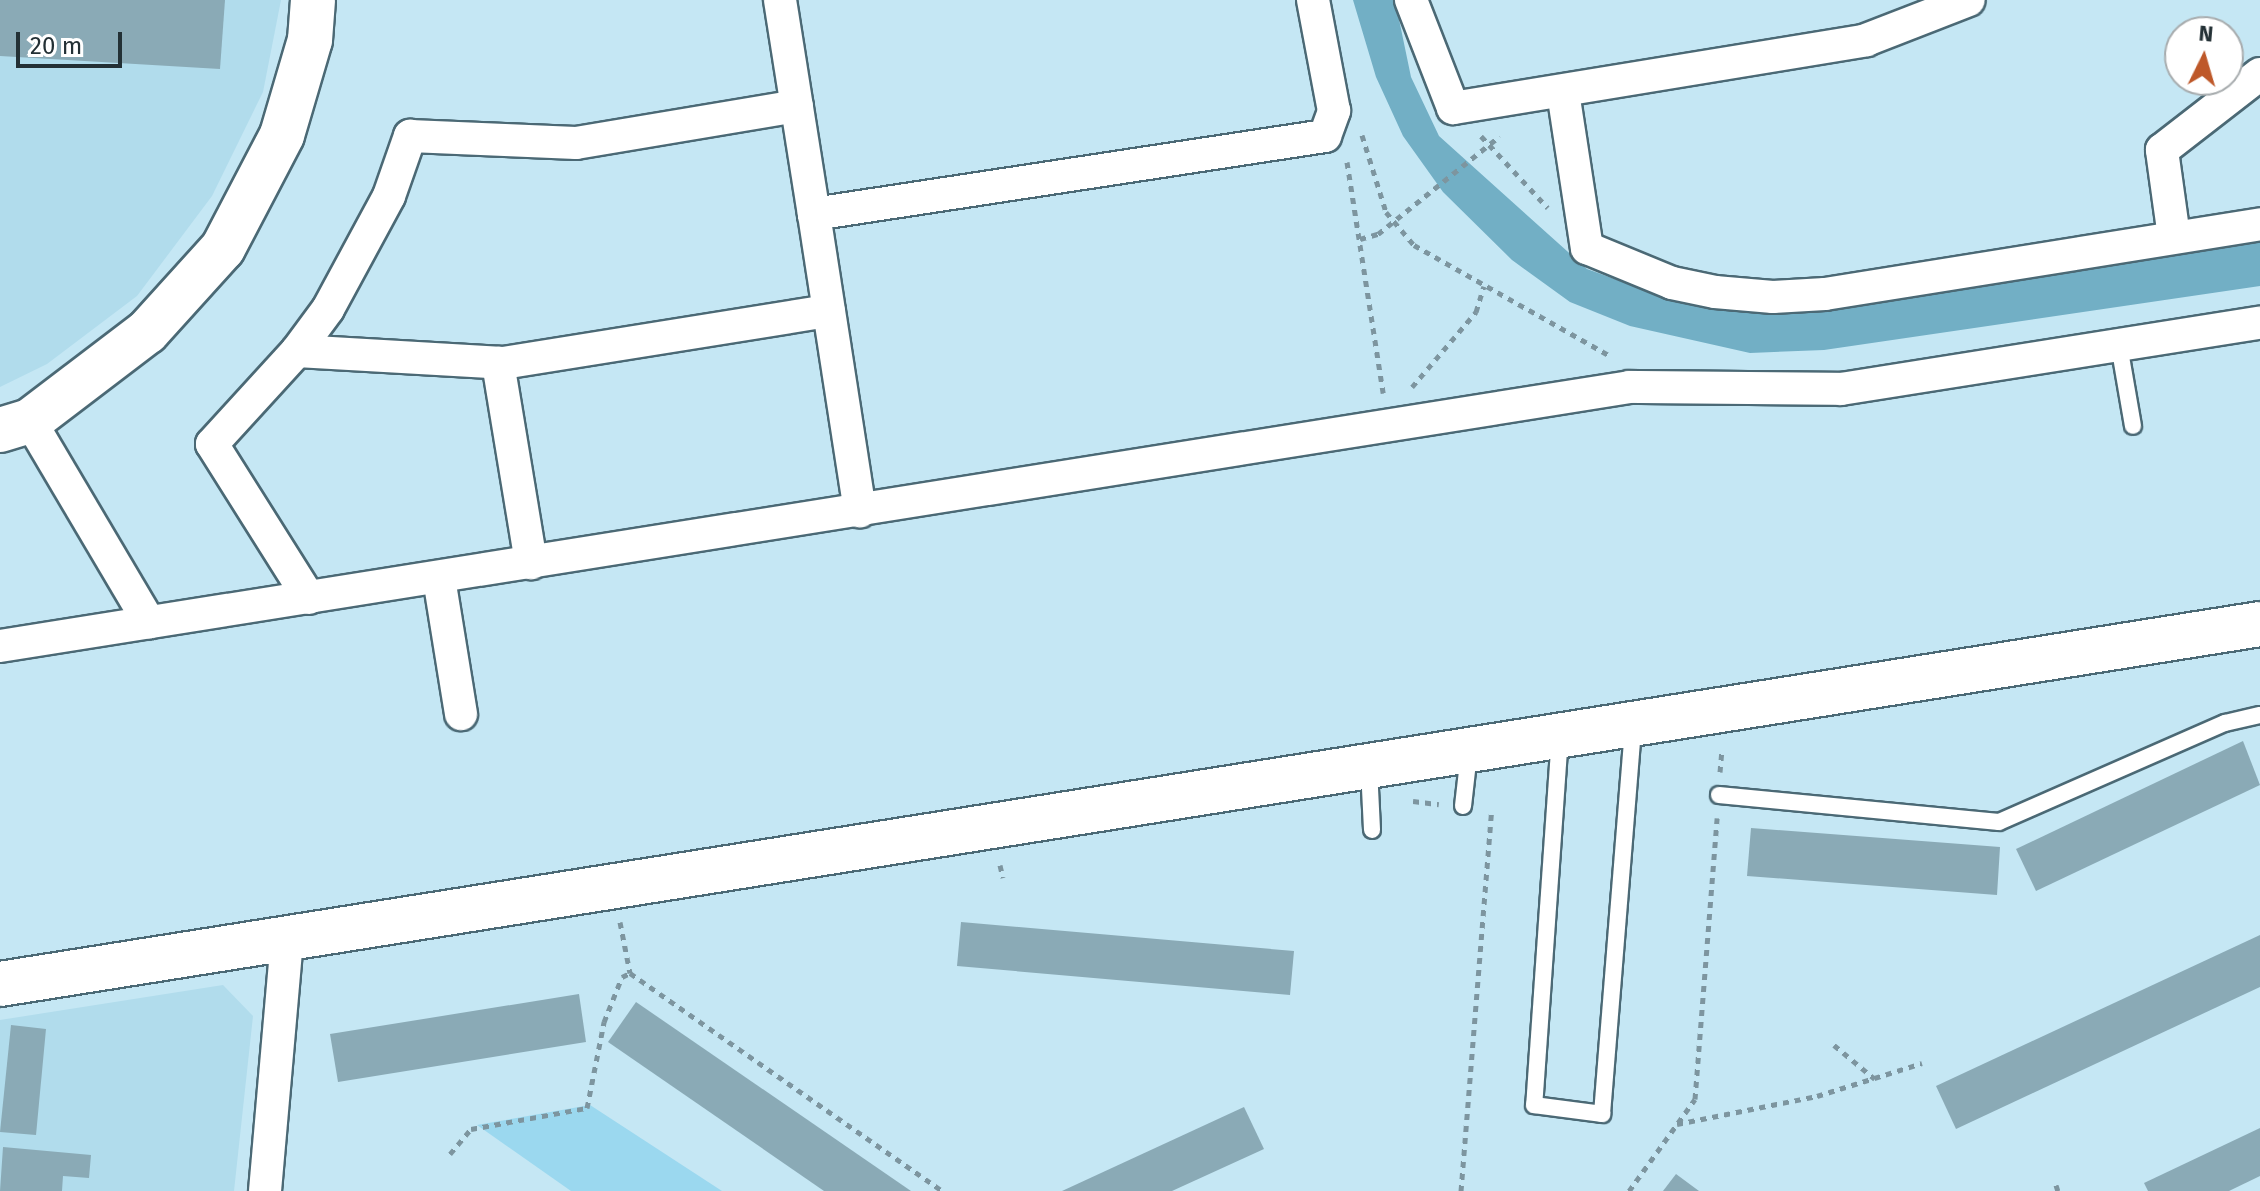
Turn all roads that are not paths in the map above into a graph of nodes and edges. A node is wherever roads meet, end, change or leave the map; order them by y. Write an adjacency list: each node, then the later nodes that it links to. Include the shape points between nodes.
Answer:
1 (313, 0): 17 (street, via 310,40 282,135 223,248 147,332)
2 (780, 0): 8 (street)
3 (1313, 0): 9 (street, via 1333,124 1325,136)
4 (1411, 0): 7 (street, via 1453,108)
5 (1969, 0): 7 (street, via 1866,40)
6 (2260, 74): 11 (street, via 2162,150)
7 (1563, 92): 11 (street, via 1587,248 1672,283 1773,297 1825,294)
8 (797, 106): 9 (street); 15 (street, via 576,143 410,136 382,209 328,309)
9 (814, 214): 12 (street)
10 (2260, 224): 11 (street)
11 (2174, 237)
12 (829, 311): 16 (street); 19 (street)
13 (2260, 323): 14 (street)
14 (2119, 345): 18 (lane); 19 (street, via 1841,389 1629,387)
15 (297, 351): 16 (street); 22 (street, via 212,444)
16 (498, 363): 20 (street)
17 (15, 425): 23 (street)
18 (2133, 426)
19 (860, 511): 20 (street)
20 (531, 563): 21 (street)
21 (439, 578): 22 (street); 26 (street)
22 (309, 598): 23 (street)
23 (149, 622): 25 (street)
24 (2260, 624): 28 (street)
25 (0, 646)
26 (461, 714)
27 (2260, 715): 32 (lane, via 2225,723 1999,822)
28 (1634, 721): 29 (street); 29 (lane, via 1602,1114 1534,1105)
29 (1561, 732): 30 (street)
30 (1469, 747): 31 (street); 33 (lane)
31 (1370, 780): 34 (lane); 35 (street)
32 (1719, 795)
33 (1463, 806)
34 (1372, 830)
35 (287, 939): 36 (street); 37 (street)
36 (0, 984)
37 (265, 1191)

